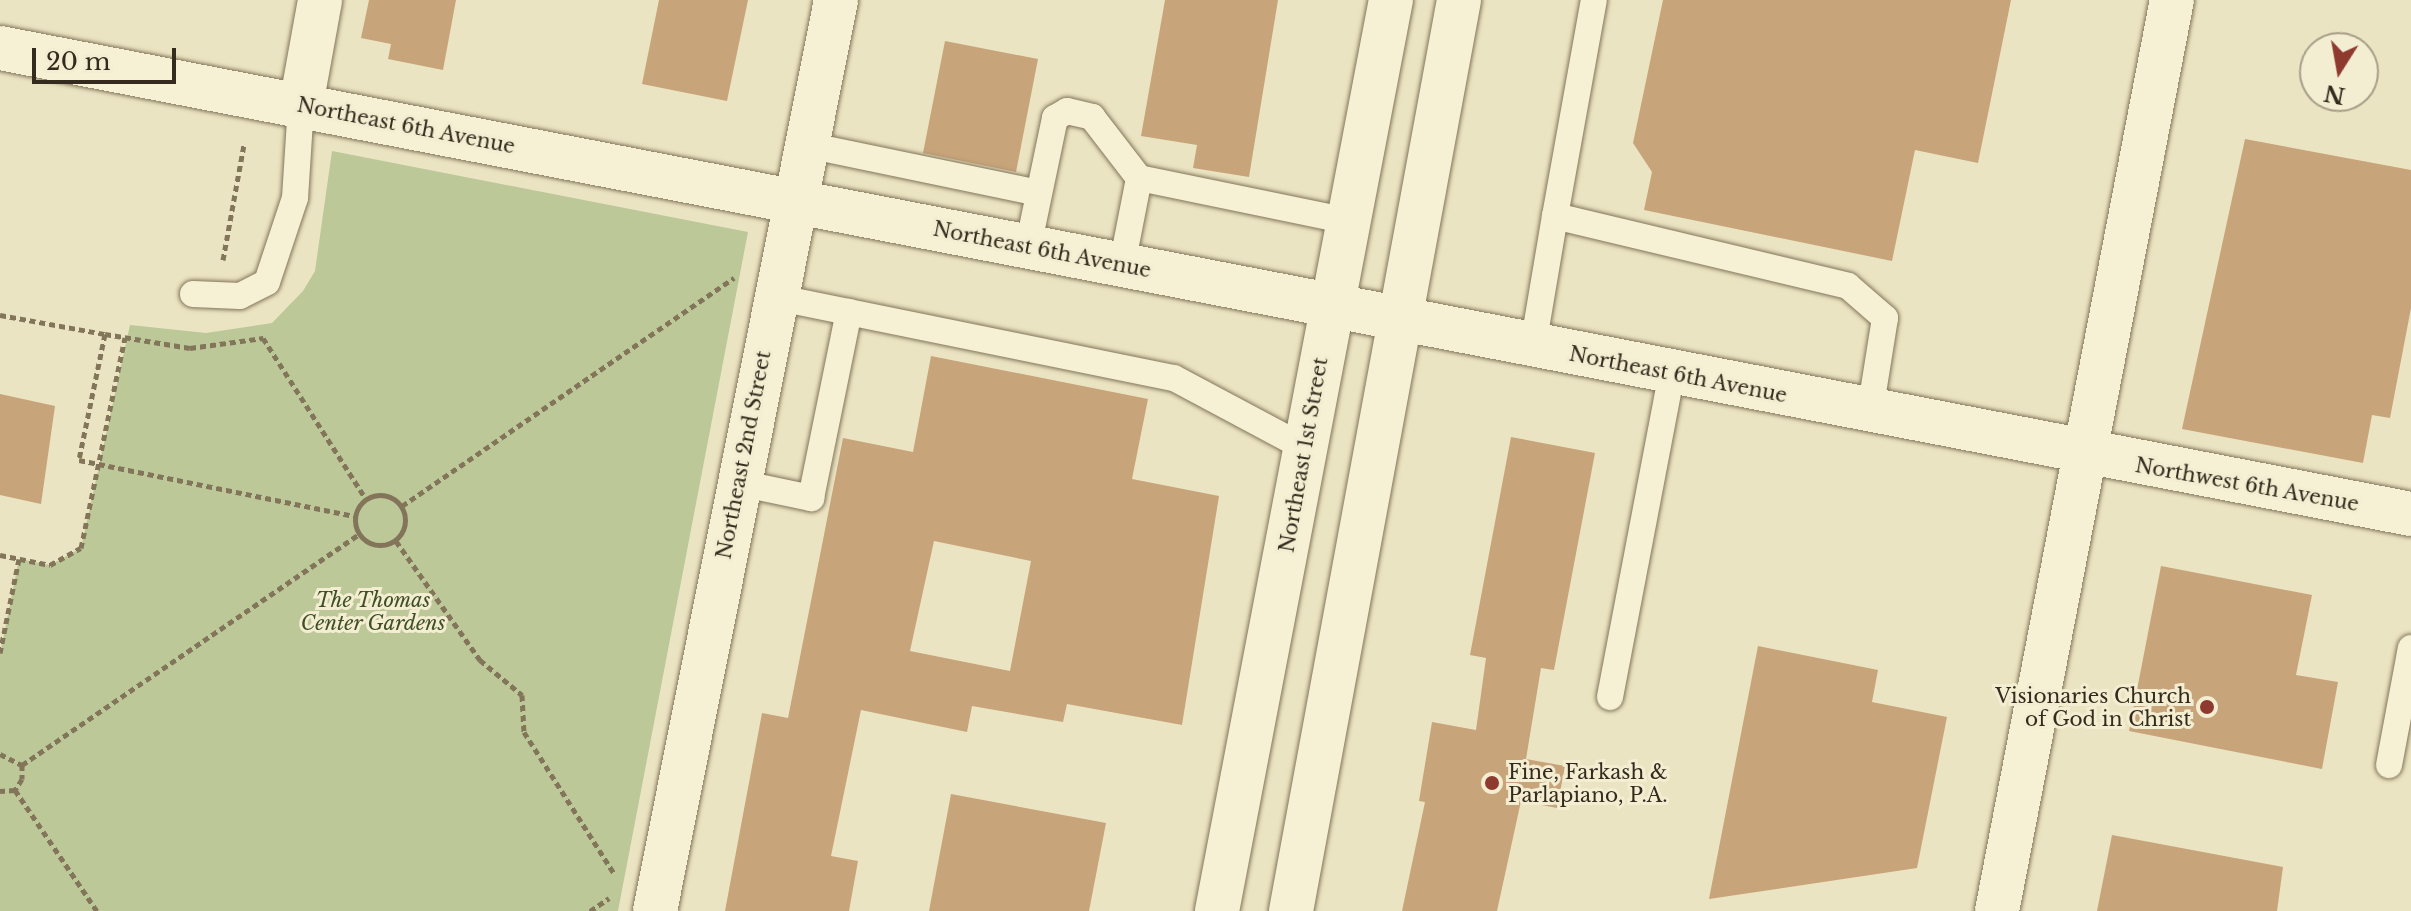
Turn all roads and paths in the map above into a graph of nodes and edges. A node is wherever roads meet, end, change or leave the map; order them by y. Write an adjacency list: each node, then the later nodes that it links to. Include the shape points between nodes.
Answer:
1 (320, 0): 8 (street)
2 (836, 0): 10 (street, Northeast 2nd Street)
3 (1391, 0): 15 (street, Northeast 1st Street)
4 (1459, 0): 24 (street)
5 (1594, 0): 14 (lane)
6 (2172, 0): 31 (street)
7 (0, 48): 8 (street, Northeast 6th Avenue)
8 (301, 105): 13 (street, Northeast 6th Avenue); 20 (lane, via 295,198 267,282 240,296)
9 (246, 135): 17 (path)
10 (807, 145): 12 (lane); 13 (street, Northeast 2nd Street)
11 (1139, 178): 12 (lane, via 1092,117 1067,111 1049,134); 15 (lane); 18 (lane)
12 (1038, 193): 16 (lane)
13 (794, 202): 16 (street, Northeast 6th Avenue); 19 (street, Northeast 2nd Street)
14 (1555, 216): 27 (lane); 29 (lane, via 1848,286 1885,318)
15 (1348, 221): 21 (street, Northeast 1st Street)
16 (1028, 247): 18 (street, Northeast 6th Avenue)
17 (222, 264)
18 (1122, 265): 21 (street, Northeast 6th Avenue)
19 (760, 284): 22 (lane); 33 (street, Northeast 2nd Street); 35 (path)
20 (193, 294)
21 (1331, 305): 24 (street, Northeast 6th Avenue); 30 (street, Northeast 1st Street)
22 (849, 312): 30 (lane, via 1174,378); 33 (lane, via 811,498)
23 (1, 314): 25 (path)
24 (1398, 319): 27 (street, Northeast 6th Avenue); 49 (street)
25 (105, 334): 26 (path); 32 (path, via 79,460)
26 (125, 338): 32 (path); 34 (path, via 190,348 263,338)
27 (1533, 346): 28 (street, Northeast 6th Avenue)
28 (1672, 373): 29 (street, Northeast 6th Avenue); 44 (lane)
29 (1870, 412): 31 (street, Northeast 6th Avenue)
30 (1305, 448): 46 (street, Northeast 1st Street)
31 (2083, 455): 36 (street, Northwest 6th Avenue); 56 (street)
32 (99, 464): 37 (path); 41 (path, via 81,548 50,565)
33 (739, 483): 52 (street, Northeast 2nd Street)
34 (366, 499): 35 (path, via 385,496); 37 (path)
35 (402, 506): 39 (path, via 405,525)
36 (2411, 514)
37 (355, 516): 38 (path)
38 (359, 534): 39 (path, via 376,546); 47 (path)
39 (396, 541): 52 (path, via 480,660 522,695 524,732)
40 (0, 555): 41 (path)
41 (19, 559): 43 (path)
42 (2411, 648): 48 (lane)
43 (0, 653)
44 (1610, 697)
45 (0, 754): 47 (path)
46 (1250, 754): 49 (street); 54 (street, Northeast 1st Street)
47 (22, 765): 50 (path)
48 (2389, 765)
49 (1318, 767): 55 (street)
50 (15, 790): 51 (path); 53 (path)
51 (0, 791)
52 (640, 900)
53 (97, 911)
54 (1217, 911)
55 (1291, 911)
56 (1997, 911)

